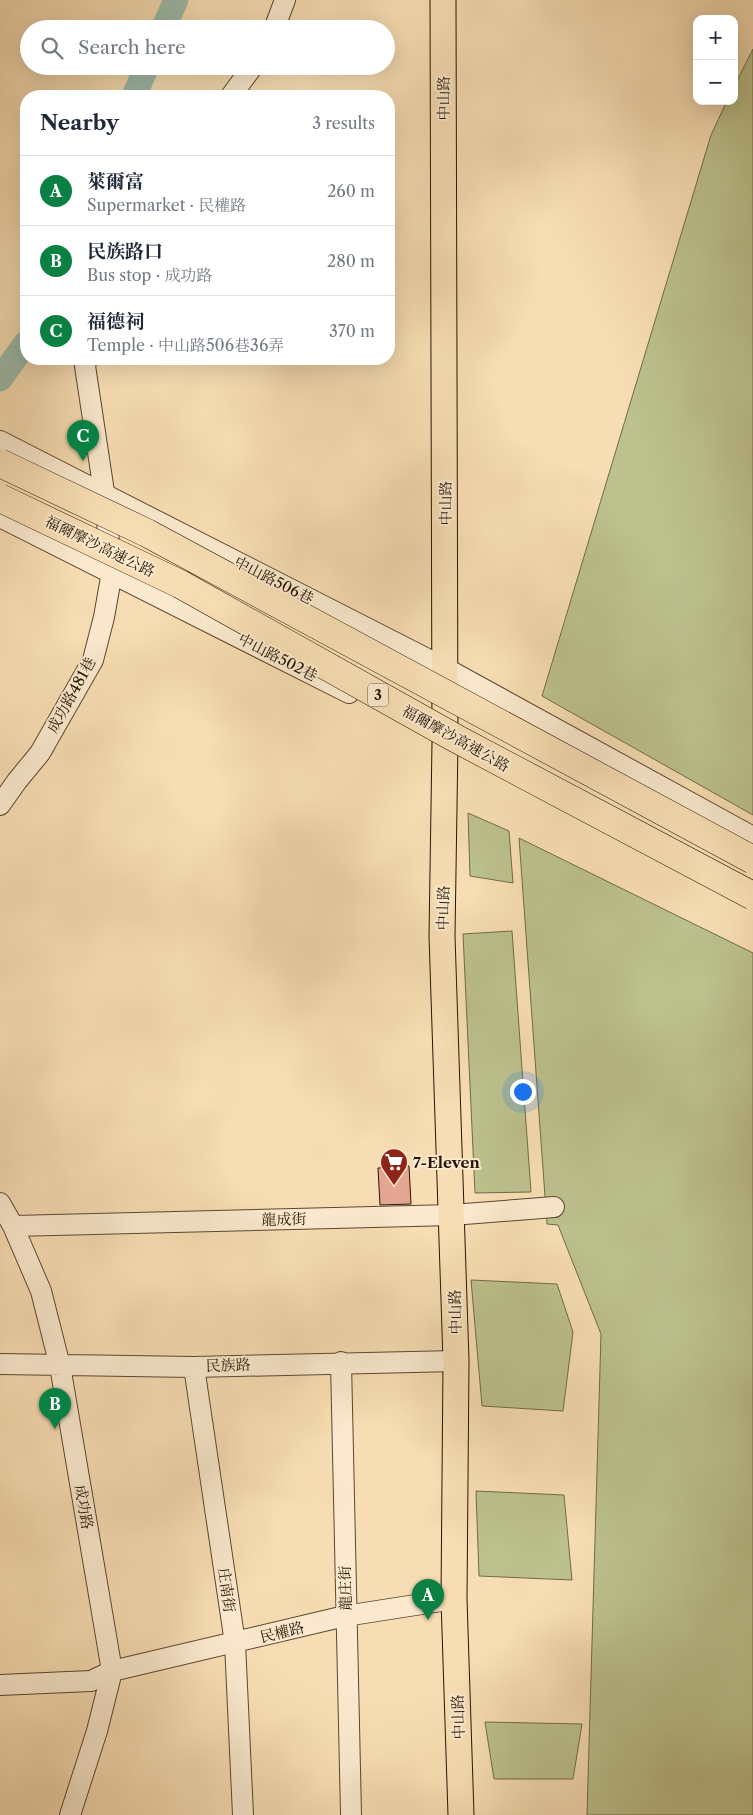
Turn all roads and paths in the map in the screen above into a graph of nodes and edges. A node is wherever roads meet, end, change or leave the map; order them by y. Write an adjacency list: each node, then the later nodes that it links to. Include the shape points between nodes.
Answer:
1 (284, 0): 3 (street)
2 (443, 0): 13 (main road, 中山路)
3 (277, 20)
4 (246, 75): 5 (street)
5 (235, 90)
6 (85, 365): 9 (street, 成功路481巷)
7 (0, 441): 9 (street, 中山路506巷)
8 (0, 464): 17 (highway, 福爾摩沙高速公路 / 3, bridge, via 148,533)
9 (96, 488): 12 (street, 成功路481巷); 13 (street, 中山路506巷)
10 (0, 498): 18 (highway, 福爾摩沙高速公路 / 3, bridge, via 180,584 457,739)
11 (0, 517): 12 (street, 中山路502巷)
12 (108, 570): 14 (street, 中山路502巷); 15 (street, 成功路481巷, via 92,660 40,753 16,780)
13 (445, 668): 14 (main road, 中山路); 16 (street, 中山路506巷)
14 (445, 742): 19 (street, 中山路502巷); 22 (main road, 中山路, via 442,936)
15 (0, 805)
16 (753, 837)
17 (753, 860)
18 (753, 896)
19 (753, 909)
20 (0, 1203): 23 (street, 成功路)
21 (554, 1207): 22 (street, 龍成街)
22 (452, 1215): 23 (street, 龍成街); 24 (main road, 中山路)
23 (13, 1226): 27 (street, 成功路, via 41,1291)
24 (456, 1361): 25 (street, 民族路); 29 (main road, 中山路)
25 (341, 1362): 28 (street, 民族路); 30 (street, 龍庄街)
26 (0, 1364): 27 (street, 民族路)
27 (60, 1366): 28 (street, 民族路); 32 (street, 成功路)
28 (194, 1366): 31 (street, 庄南街)
29 (454, 1598): 30 (street, 民權路); 37 (main road, 中山路)
30 (345, 1616): 31 (street, 民權路); 36 (street, 龍庄街)
31 (235, 1643): 32 (street, 民權路); 35 (street, 庄南街)
32 (112, 1671): 33 (street, 民權路, via 91,1680); 34 (street, 成功路, via 97,1732)
33 (0, 1684)
34 (70, 1815)
35 (243, 1815)
36 (350, 1815)
37 (461, 1815)

